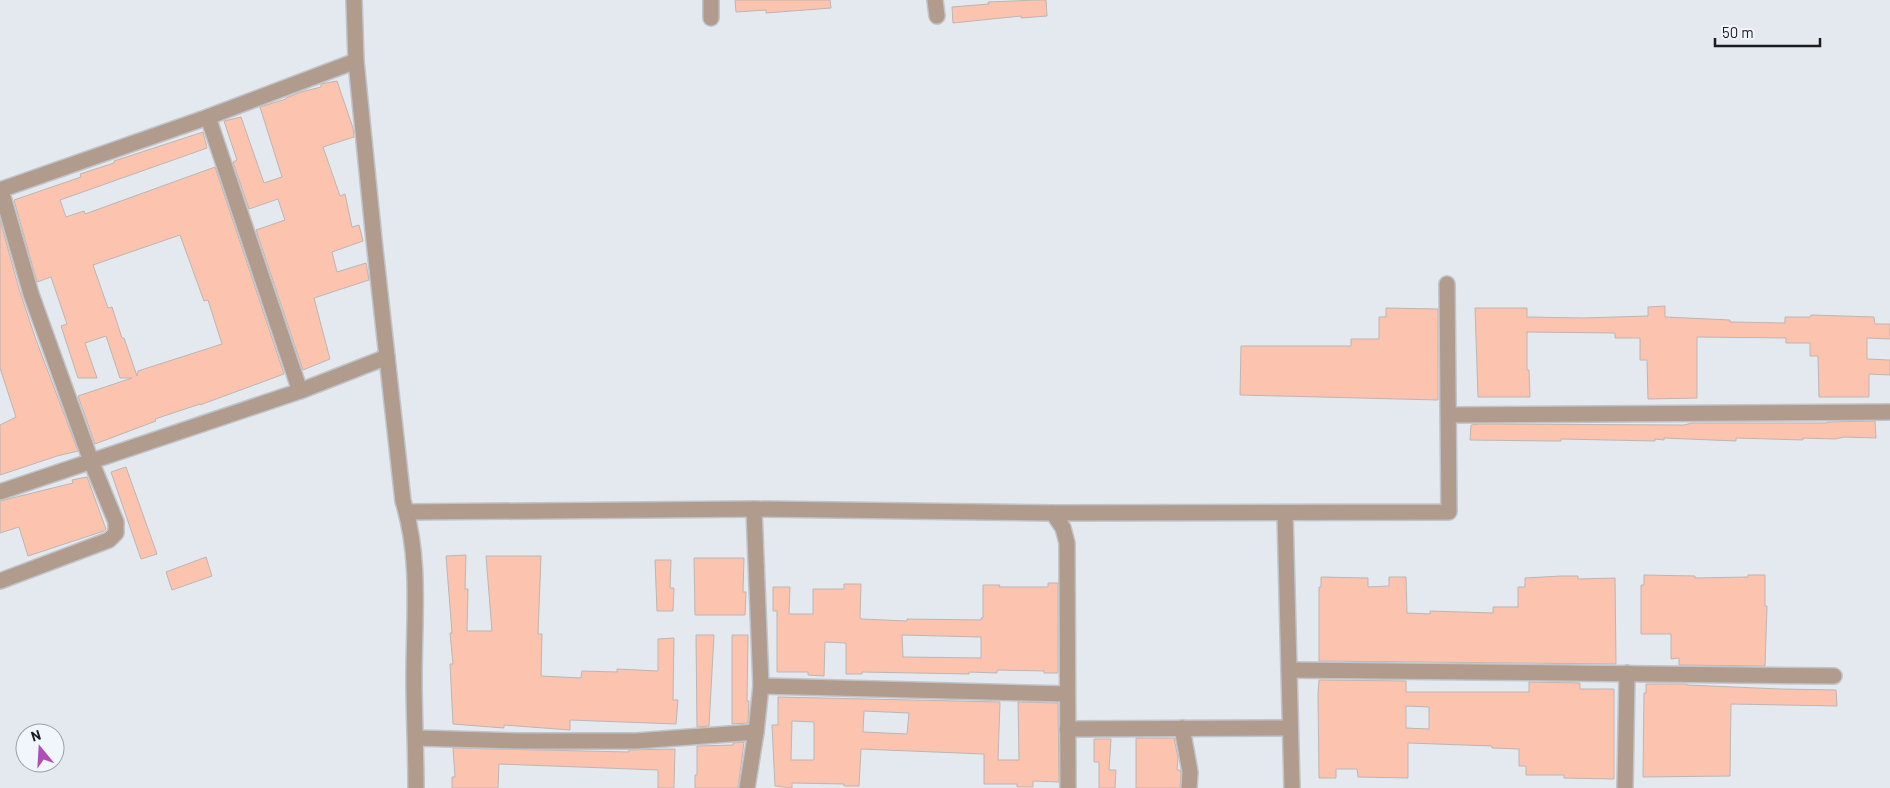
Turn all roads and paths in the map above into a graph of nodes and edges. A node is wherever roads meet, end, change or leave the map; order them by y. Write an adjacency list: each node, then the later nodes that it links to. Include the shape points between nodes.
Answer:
1 (354, 0): 6 (street)
2 (711, 0): 5 (street)
3 (936, 0): 4 (street)
4 (937, 16)
5 (712, 18)
6 (356, 61): 7 (street); 10 (street)
7 (208, 117): 8 (street); 11 (street)
8 (0, 190): 14 (street, via 31,294)
9 (1447, 284): 13 (street)
10 (387, 357): 11 (street); 17 (street)
11 (300, 391): 14 (street)
12 (1890, 412): 13 (street)
13 (1449, 415): 19 (street, via 1450,512)
14 (91, 461): 15 (street); 20 (street, via 116,522 116,533 109,540)
15 (0, 492)
16 (754, 509): 17 (street); 18 (street); 24 (street)
17 (406, 512): 30 (street, via 416,585)
18 (1053, 513): 19 (street); 25 (street, via 1063,528 1067,544)
19 (1285, 513): 21 (street)
20 (0, 581)
21 (1289, 670): 22 (street); 27 (street)
22 (1627, 673): 23 (street); 36 (street)
23 (1834, 676)
24 (761, 686): 25 (street); 29 (street)
25 (1067, 694): 28 (street)
26 (1182, 728): 27 (street); 28 (street); 34 (street, via 1190,772)
27 (1290, 728): 35 (street)
28 (1068, 729): 33 (street)
29 (756, 732): 30 (street, via 636,741); 32 (street)
30 (416, 738): 31 (street)
31 (416, 788)
32 (747, 788)
33 (1068, 788)
34 (1189, 788)
35 (1292, 788)
36 (1626, 788)

